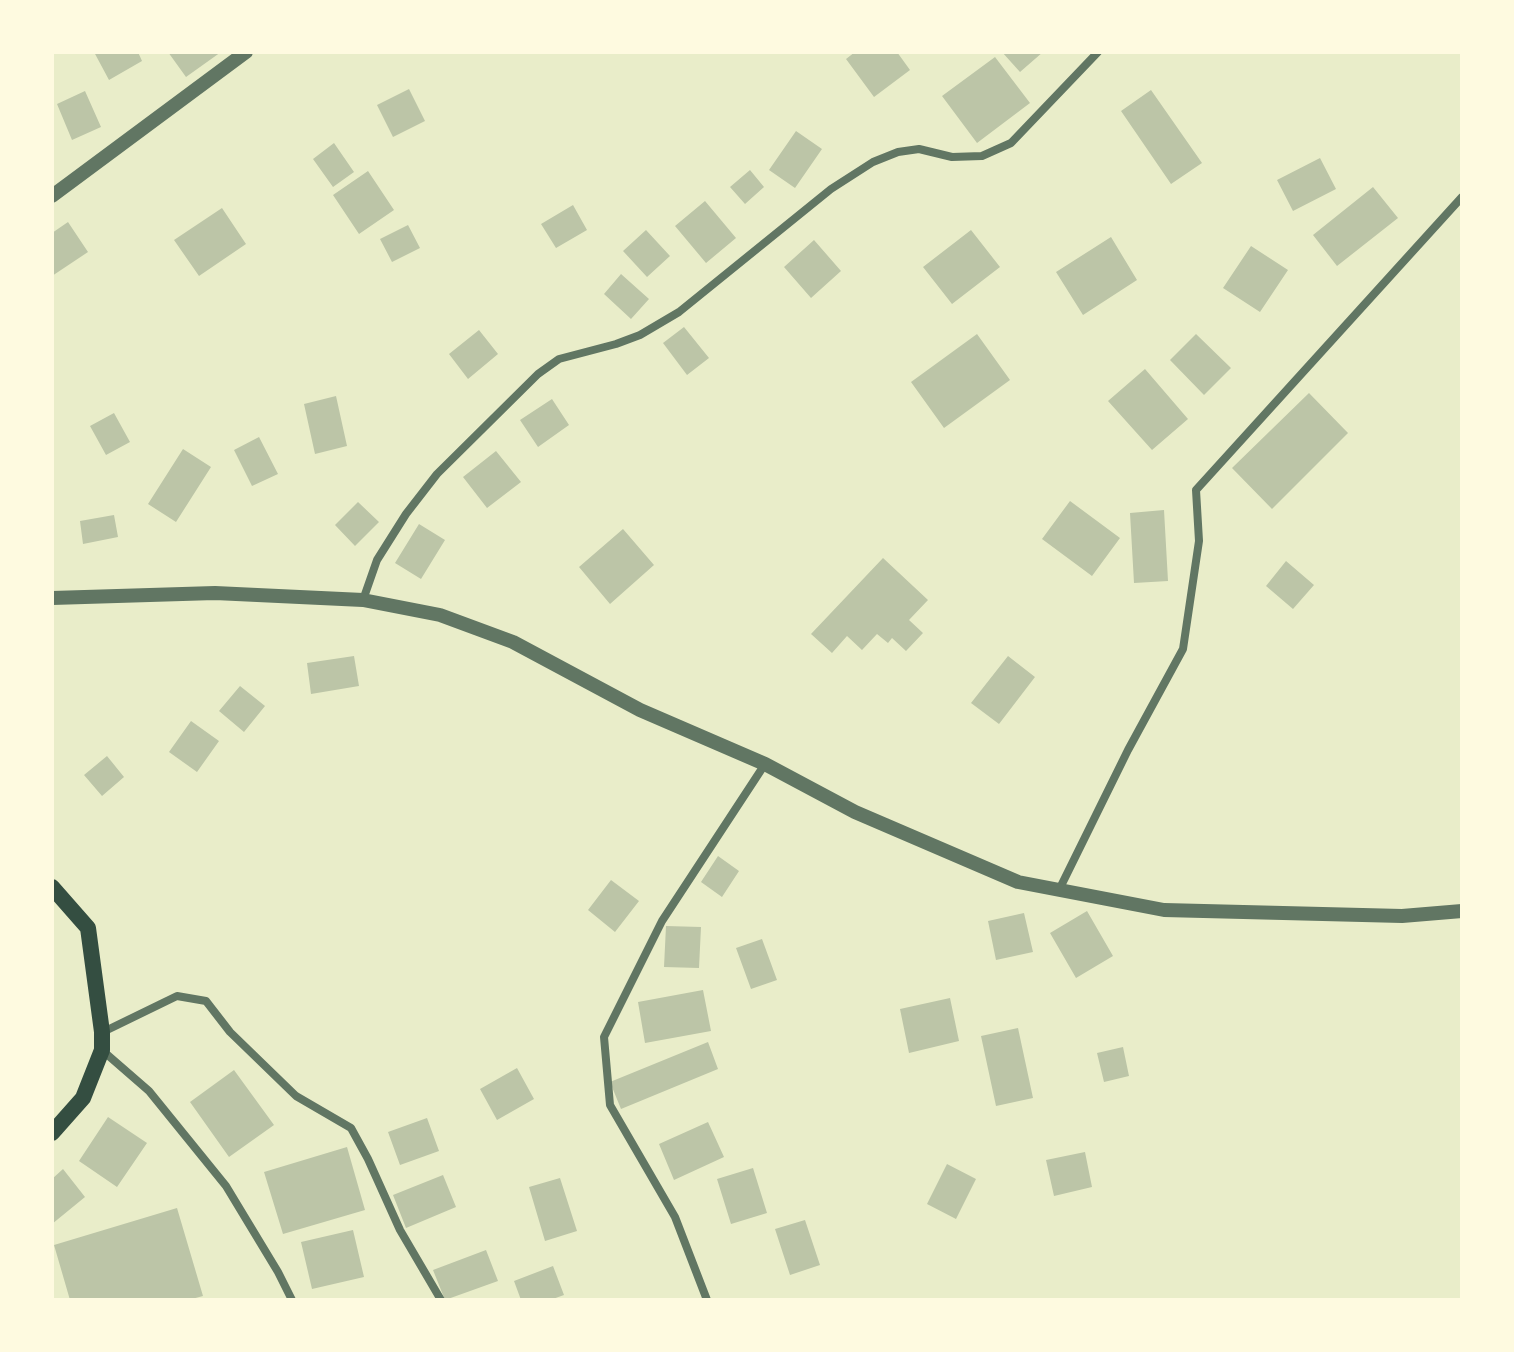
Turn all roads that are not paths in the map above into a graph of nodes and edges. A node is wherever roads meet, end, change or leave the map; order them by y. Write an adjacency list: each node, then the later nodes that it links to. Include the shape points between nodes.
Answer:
1 (246, 52): 3 (street)
2 (1098, 52): 6 (street, via 1011,143 997,151 967,158 919,149 873,162 831,189 660,325 548,365 437,474 377,560)
3 (52, 196)
4 (1462, 197): 9 (street, via 1196,490 1199,541 1183,649)
5 (52, 598): 6 (street, via 215,593)
6 (363, 600): 7 (street, via 440,615 513,642 640,710)
7 (765, 764): 9 (street, via 855,812 977,865 1018,882); 16 (street, via 662,921 604,1037 610,1105 675,1217)
8 (52, 887): 11 (main road, via 88,928)
9 (1059, 890): 10 (street, via 1164,910 1402,916)
10 (1462, 911)
11 (102, 1032): 12 (main road); 15 (street, via 177,996 206,1001 296,1096 351,1128)
12 (102, 1050): 13 (main road, via 83,1098); 14 (street, via 149,1091 226,1186)
13 (52, 1133)
14 (292, 1300)
15 (441, 1300)
16 (707, 1300)

